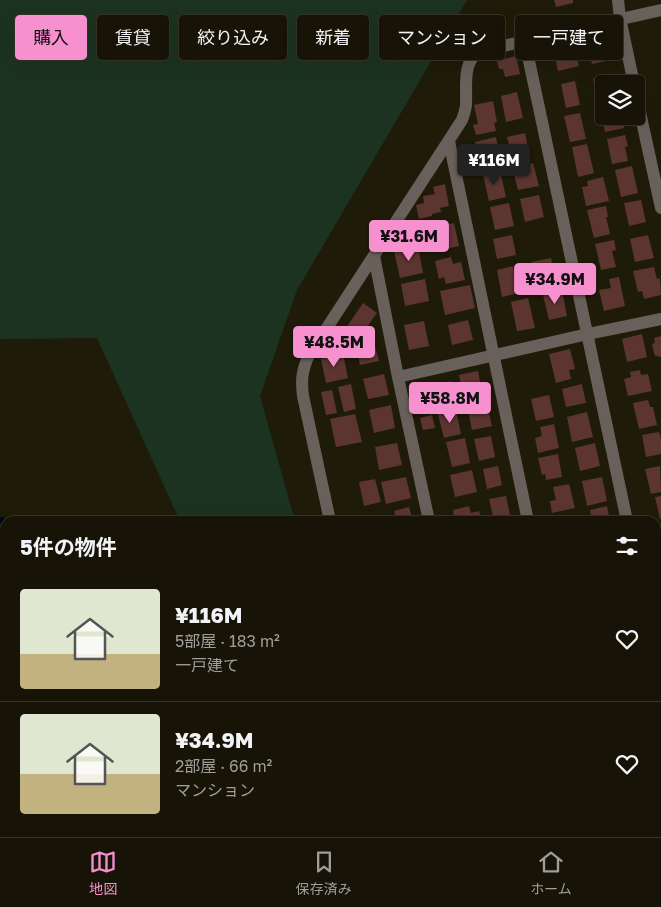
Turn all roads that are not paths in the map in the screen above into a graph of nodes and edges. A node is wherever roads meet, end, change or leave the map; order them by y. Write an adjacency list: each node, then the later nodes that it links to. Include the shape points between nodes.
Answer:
1 (618, 0): 3 (street)
2 (661, 10): 4 (street)
3 (620, 15)
4 (623, 17)
5 (623, 32): 8 (street)
6 (515, 44): 10 (street, via 473,55 467,74 466,106 462,120)
7 (529, 60): 14 (street)
8 (632, 75)
9 (643, 125): 11 (street)
10 (449, 141): 12 (street); 15 (street)
11 (661, 208)
12 (374, 256): 16 (street); 17 (street, via 303,368 303,396)
13 (661, 318): 14 (street)
14 (588, 334): 15 (street); 20 (street)
15 (494, 356): 16 (street); 19 (street)
16 (398, 377): 18 (street)
17 (329, 516)
18 (428, 516)
19 (527, 516)
20 (626, 516)

